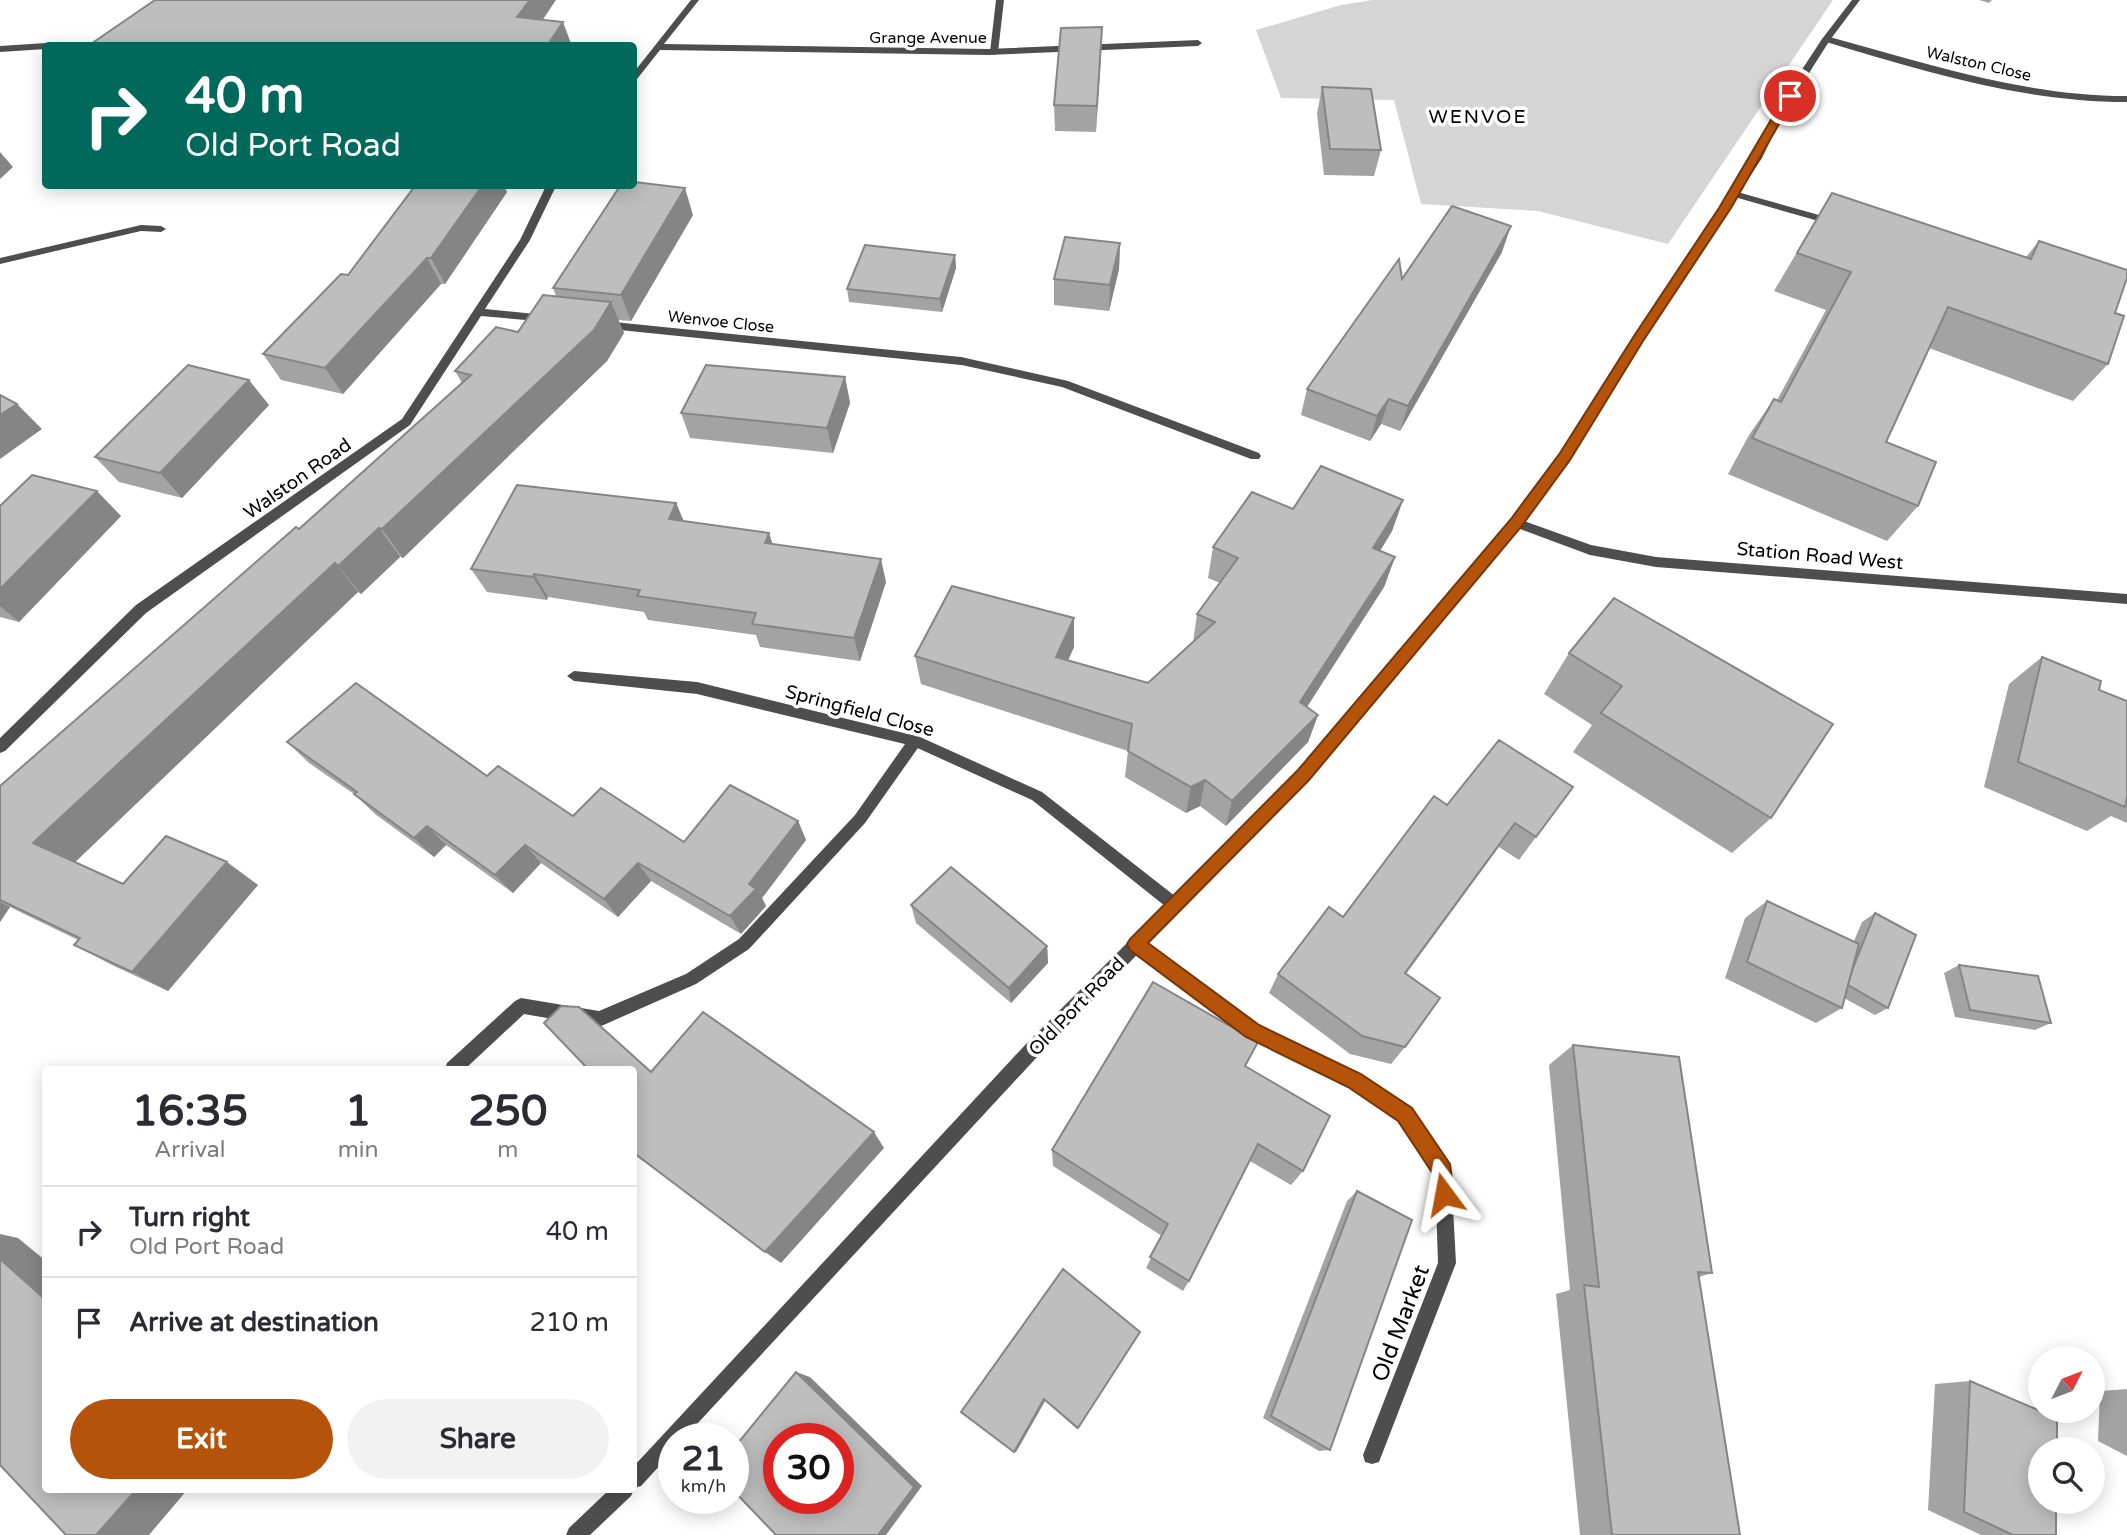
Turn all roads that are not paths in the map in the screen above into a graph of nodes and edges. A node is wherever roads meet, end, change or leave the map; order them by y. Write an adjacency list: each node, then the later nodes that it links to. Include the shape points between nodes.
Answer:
1 (695, 0): 7 (street)
2 (1000, 0): 9 (street)
3 (1856, 0): 4 (street, Old Port Road)
4 (1826, 39): 11 (street, Walston Close, via 2037,93); 13 (street, Old Port Road)
5 (1198, 43): 9 (street, Grange Avenue)
6 (42, 46): 8 (street)
7 (657, 47): 9 (street, Grange Avenue); 10 (street)
8 (0, 49)
9 (994, 52)
10 (637, 73)
11 (2127, 99)
12 (550, 189): 17 (street, Walston Road, via 525,240)
13 (1734, 194): 14 (street, via 1826,220); 21 (street, Old Port Road, via 1565,456)
14 (1847, 217)
15 (161, 229): 16 (street, via 141,228)
16 (0, 261)
17 (478, 312): 18 (street); 25 (street, Walston Road, via 406,422 141,609)
18 (561, 320)
19 (589, 323): 20 (street, Wenvoe Close, via 961,361 1064,384)
20 (1255, 456)
21 (1516, 523): 22 (street, Station Road West, via 1590,550 1656,562); 26 (street, Old Port Road, via 1304,775)
22 (2127, 599)
23 (574, 676): 24 (street, Springfield Close, via 697,688)
24 (915, 741): 26 (street, Springfield Close, via 1037,796); 28 (street, via 860,819 744,944 691,979 599,1019 521,1006)
25 (0, 747)
26 (1175, 905): 27 (street, Old Port Road)
27 (1136, 944): 29 (street, Old Market, via 1253,1031 1355,1080 1405,1115 1443,1171 1447,1263); 30 (street, Old Port Road)
28 (456, 1066)
29 (1372, 1455)
30 (637, 1476)
31 (620, 1493): 32 (street)
32 (576, 1535)

